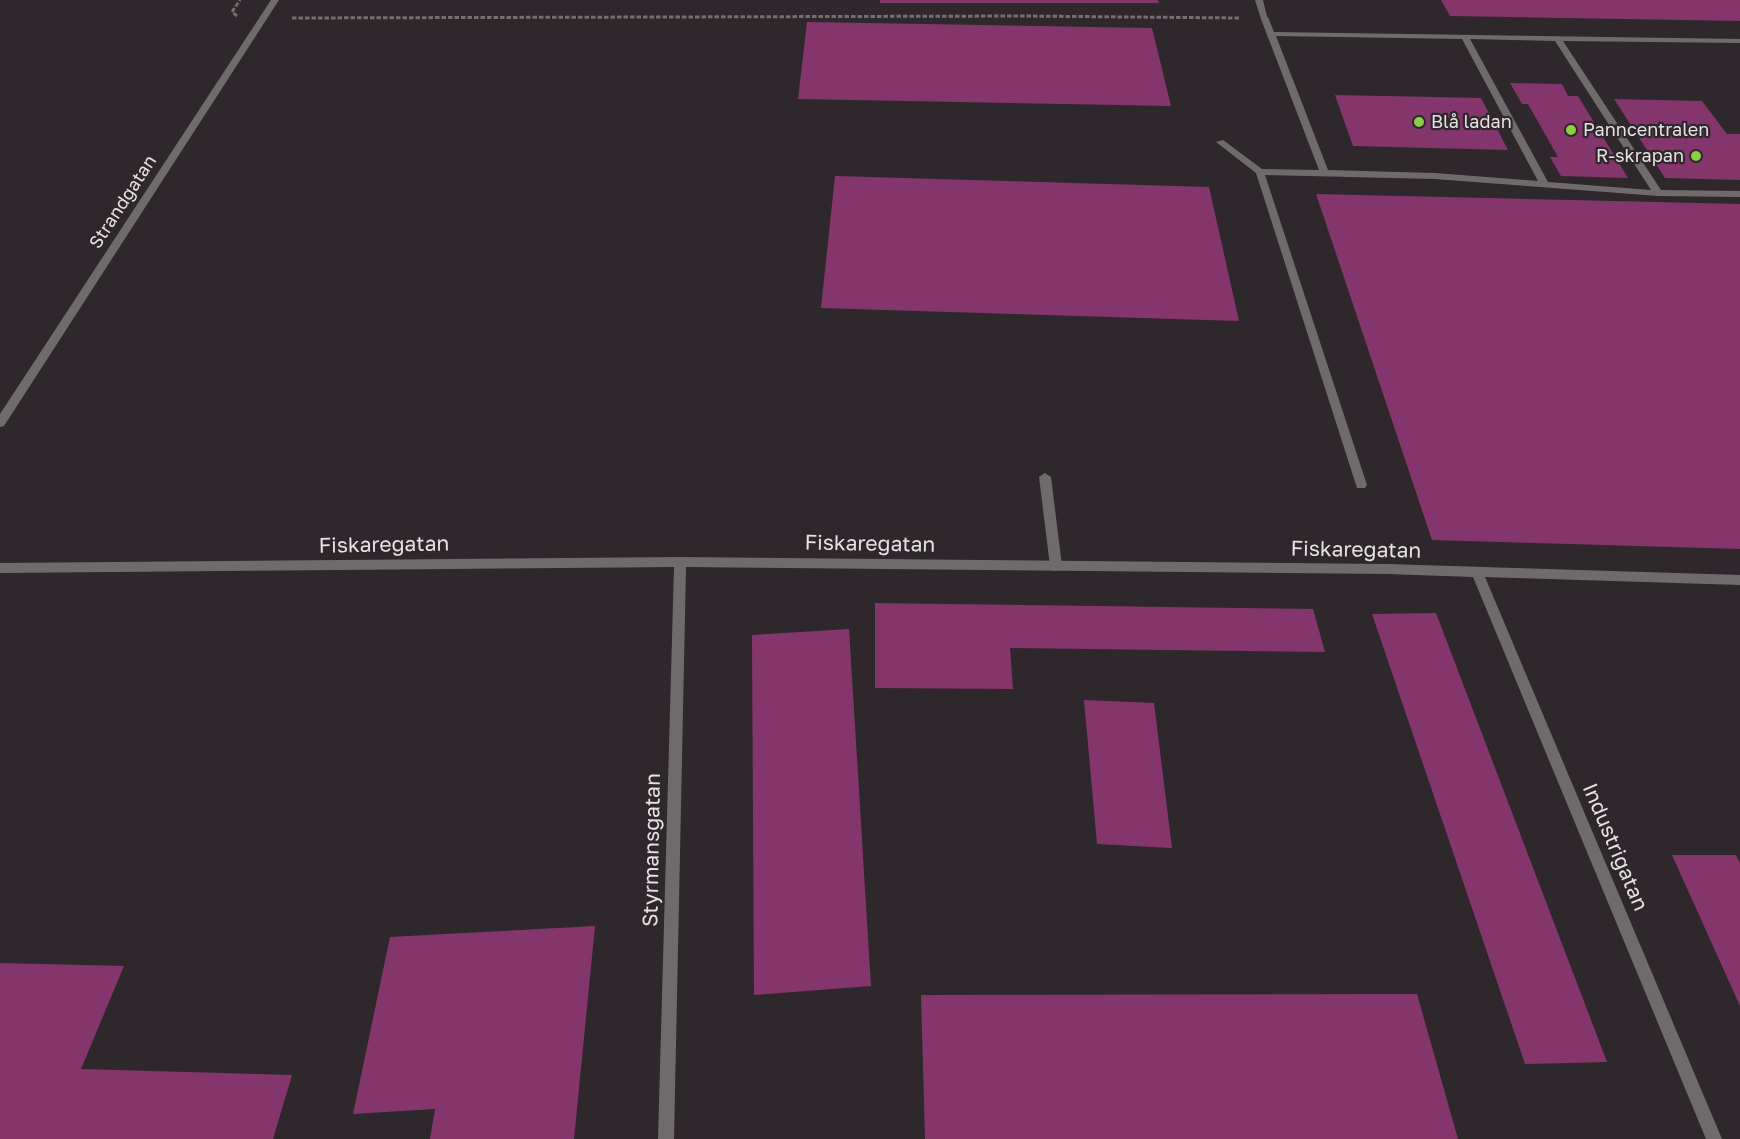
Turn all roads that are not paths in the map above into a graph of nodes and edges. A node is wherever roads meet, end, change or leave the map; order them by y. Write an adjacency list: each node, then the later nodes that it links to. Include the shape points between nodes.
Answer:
1 (274, 0): 13 (street, Strandgatan)
2 (1259, 0): 3 (street)
3 (1271, 34): 4 (street); 9 (street)
4 (1465, 37): 5 (street); 10 (street)
5 (1557, 38): 6 (street); 11 (street)
6 (1740, 41)
7 (1220, 142): 8 (street)
8 (1260, 172): 9 (street); 15 (street)
9 (1325, 173): 10 (street)
10 (1545, 185): 11 (street)
11 (1658, 193): 12 (street)
12 (1740, 194)
13 (0, 423)
14 (1045, 477): 17 (street)
15 (1361, 485)
16 (680, 562): 17 (street, Fiskaregatan); 18 (street, Fiskaregatan); 21 (street, Styrmansgatan)
17 (1056, 566): 19 (street, Fiskaregatan)
18 (0, 568)
19 (1477, 572): 20 (street, Fiskaregatan); 22 (street, Industrigatan)
20 (1740, 580)
21 (666, 1139)
22 (1714, 1139)

